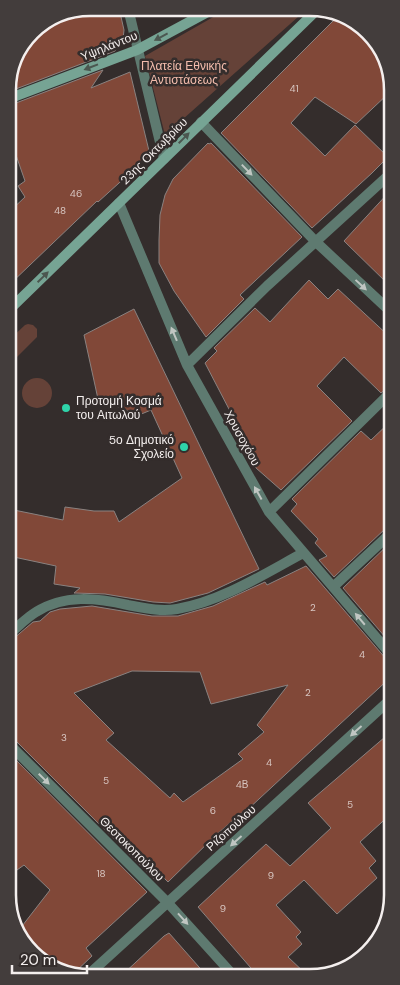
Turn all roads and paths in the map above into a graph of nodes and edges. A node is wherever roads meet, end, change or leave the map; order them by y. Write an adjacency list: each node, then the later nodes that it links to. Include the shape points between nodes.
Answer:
1 (130, 16): 4 (street)
2 (200, 16): 4 (main road, Υψηλάντου, one-way to 4)
3 (311, 16): 6 (main road, 23ης Οκτωβρίου)
4 (137, 50): 5 (main road, Υψηλάντου, one-way to 5); 7 (street)
5 (16, 96)
6 (201, 122): 7 (main road, 23ης Οκτωβρίου, one-way to 6); 10 (street, one-way to 10)
7 (164, 159): 9 (main road, 23ης Οκτωβρίου)
8 (384, 180): 10 (street)
9 (119, 203): 11 (main road, 23ης Οκτωβρίου, one-way to 9); 13 (street, Χρυσοχόου, one-way to 9)
10 (316, 242): 12 (street, one-way to 12); 13 (street)
11 (16, 303)
12 (384, 306)
13 (187, 365): 15 (street, Χρυσοχόου, one-way to 13)
14 (384, 399): 15 (street)
15 (269, 512): 17 (street, Χρυσοχόου)
16 (384, 540): 18 (street)
17 (303, 553): 18 (street, Χρυσοχόου); 19 (street, via 202,603 176,610 152,610 77,598 56,602 35,612)
18 (333, 587): 20 (street, Χρυσοχόου, one-way to 18)
19 (16, 628)
20 (384, 647)
21 (384, 705): 23 (street, Ριζοπούλου, one-way to 23)
22 (16, 751): 23 (street, Θεοτοκοπούλου, one-way to 23)
23 (168, 903): 24 (street, Ριζοπούλου); 25 (street, Θεοτοκοπούλου, one-way to 25)
24 (95, 969)
25 (228, 969)

